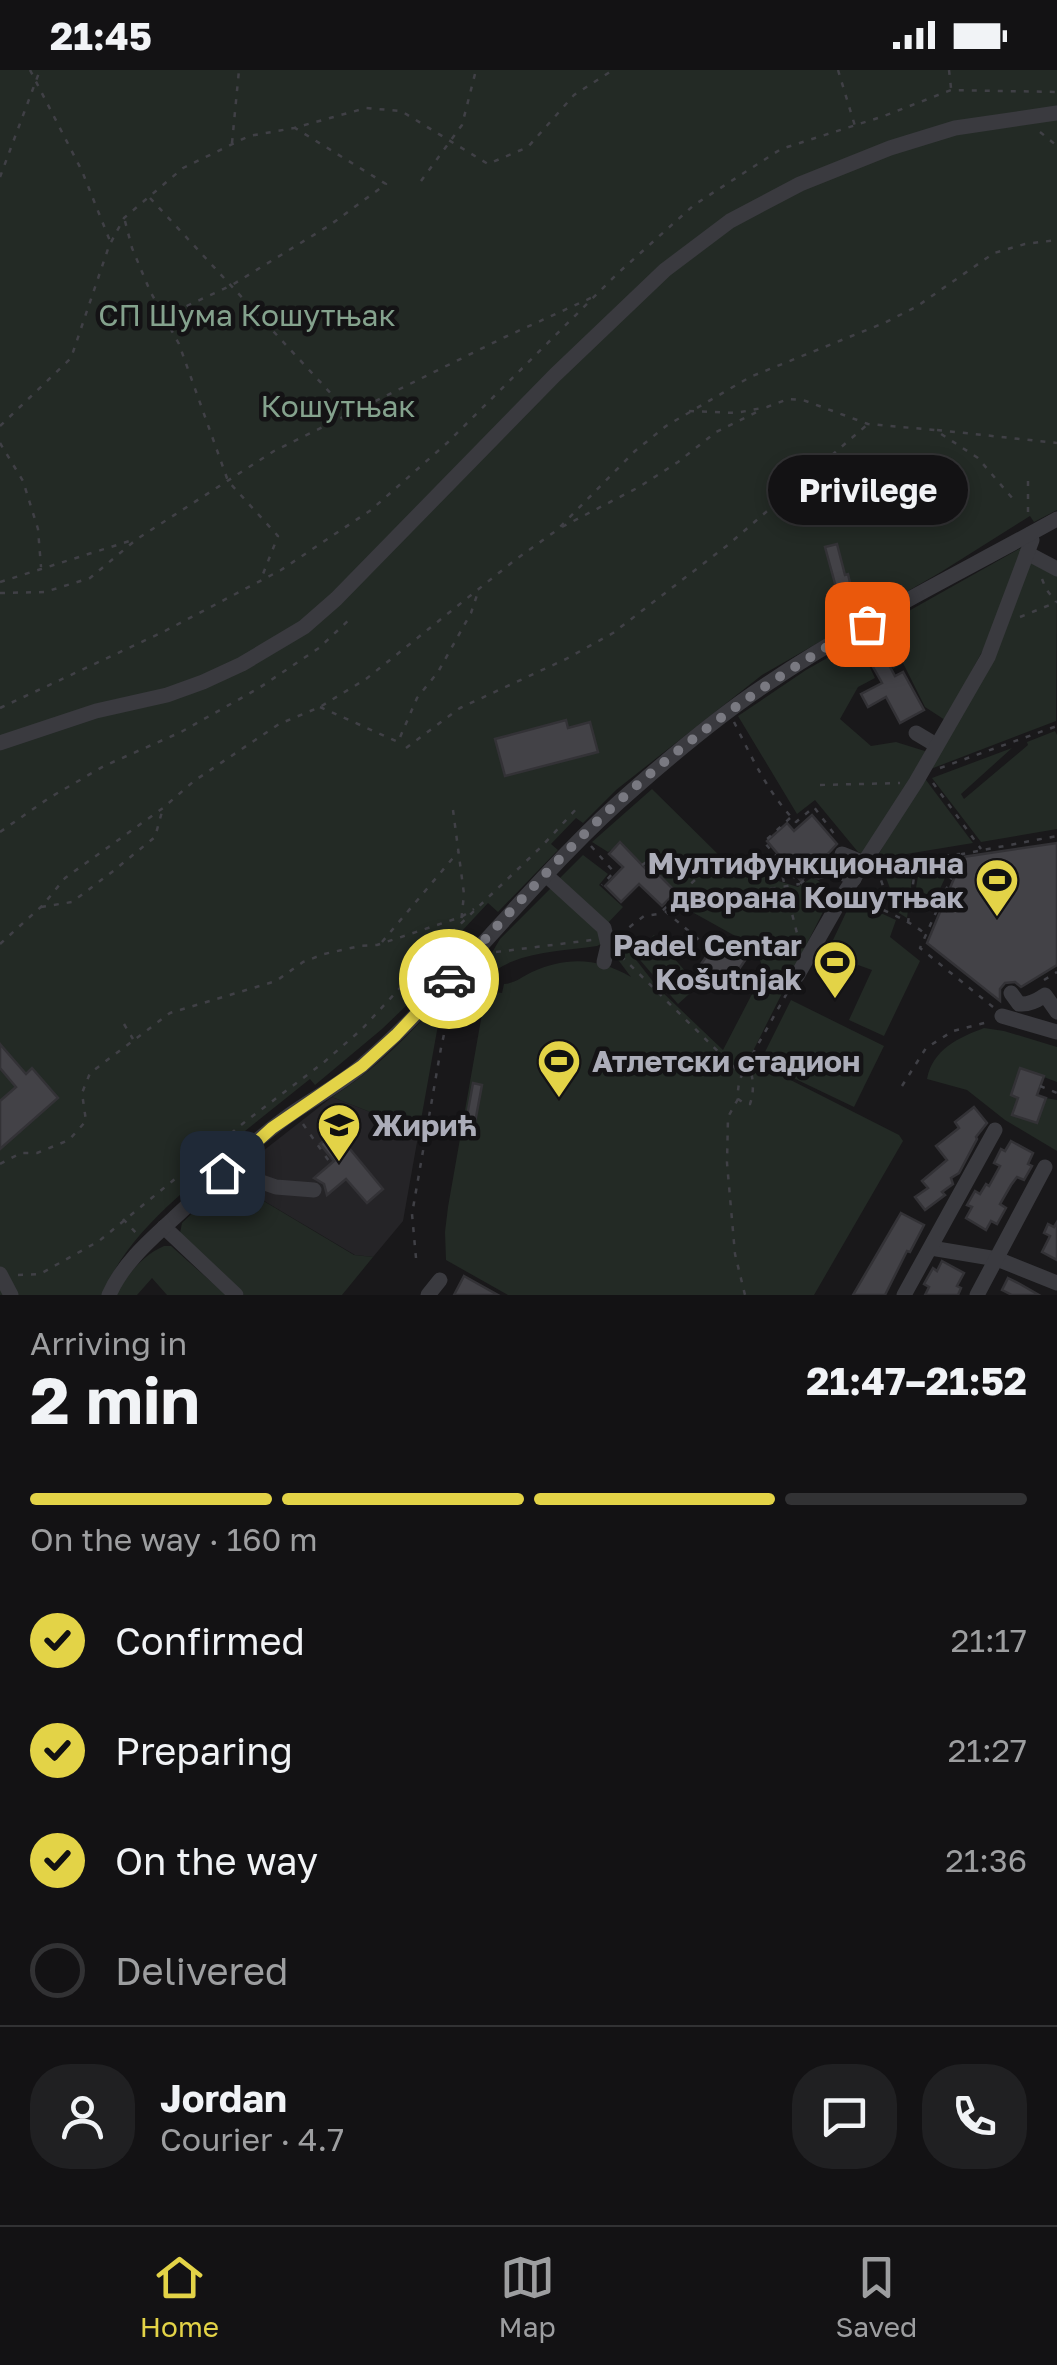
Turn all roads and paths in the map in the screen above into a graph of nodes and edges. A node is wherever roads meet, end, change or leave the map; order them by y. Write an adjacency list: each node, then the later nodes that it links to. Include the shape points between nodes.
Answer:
1 (30, 70): 8 (path)
2 (40, 70): 8 (path)
3 (239, 70): 16 (path)
4 (476, 70): 15 (path, via 462,125)
5 (612, 70): 15 (path, via 574,96 528,148 488,164)
6 (838, 70): 13 (path)
7 (949, 70): 9 (path)
8 (36, 81): 18 (path); 23 (path)
9 (951, 90): 10 (path); 13 (path)
10 (1057, 92)
11 (1057, 114): 12 (street)
12 (1024, 118): 17 (path); 58 (street, via 955,128 880,152 730,221 596,336 304,627 186,689)
13 (855, 126): 25 (path, via 780,150 694,206)
14 (294, 128): 15 (path, via 366,108 401,111); 16 (path); 24 (path, via 386,184)
15 (450, 142): 19 (path)
16 (232, 144): 20 (path, via 183,168)
17 (1056, 144)
18 (0, 176)
19 (421, 181)
20 (149, 197): 21 (path); 24 (path)
21 (124, 218): 23 (path); 26 (path)
22 (1057, 240): 28 (path, via 994,252 884,324 750,377)
23 (110, 244): 31 (path, via 71,358)
24 (232, 285): 26 (path); 29 (path)
25 (594, 297): 29 (path); 45 (path, via 372,510)
26 (163, 317): 35 (path)
27 (767, 407): 28 (path); 30 (path, via 803,400); 39 (path)
28 (689, 411): 39 (path, via 635,451)
29 (350, 413): 35 (path)
30 (868, 424): 32 (path); 61 (path, via 613,634 460,708)
31 (0, 426)
32 (935, 430): 34 (path); 37 (path, via 978,458)
33 (0, 442): 43 (path, via 23,480)
34 (1057, 443)
35 (228, 481): 41 (path); 45 (path, via 278,536)
36 (1028, 481): 40 (path)
37 (1013, 500)
38 (1057, 520): 40 (street)
39 (556, 530): 47 (path)
40 (1032, 530): 42 (street); 80 (street, via 762,686 634,788)
41 (137, 538): 43 (path); 48 (path, via 90,578 45,592)
42 (1031, 555): 44 (street); 49 (path); 51 (street)
43 (42, 567): 46 (path)
44 (1057, 569)
45 (260, 581): 53 (path)
46 (0, 582)
47 (478, 591): 52 (path, via 366,680); 52 (path, via 398,742)
48 (0, 593)
49 (1057, 602): 51 (path)
50 (352, 617): 68 (path, via 260,688 104,766)
51 (1000, 625): 60 (street)
52 (320, 707): 65 (path, via 279,724)
53 (0, 708)
54 (731, 716): 67 (path)
55 (1057, 726): 57 (path)
56 (916, 733): 60 (street)
57 (1020, 740): 59 (path); 71 (path, via 926,773)
58 (0, 743)
59 (1024, 744)
60 (936, 745): 62 (street)
61 (406, 748)
62 (916, 782): 63 (path); 74 (street)
63 (820, 785)
64 (579, 806): 88 (path)
65 (164, 808): 89 (path, via 65,878); 89 (path, via 155,836 112,872 72,902)
66 (453, 810): 72 (path)
67 (791, 817): 74 (path, via 797,825 814,807); 75 (path, via 764,842)
68 (0, 832)
69 (1057, 836): 71 (path)
70 (587, 842): 83 (path, via 614,872)
71 (982, 850): 73 (path)
72 (458, 852): 92 (path); 99 (path)
73 (962, 854): 76 (path); 90 (path)
74 (853, 858): 79 (street); 81 (street)
75 (778, 859): 77 (path); 82 (path); 84 (path)
76 (916, 860): 85 (path); 93 (path, via 876,863)
77 (715, 862): 78 (path); 87 (path)
78 (642, 865)
79 (825, 870): 81 (street); 82 (path)
80 (546, 875): 97 (street, via 604,928); 125 (street, via 396,1035)
81 (854, 879): 104 (street)
82 (800, 884): 84 (path)
83 (602, 885)
84 (786, 886): 87 (path); 104 (path)
85 (914, 889): 90 (path); 94 (path)
86 (860, 900): 93 (path)
87 (668, 905): 91 (path)
88 (478, 906): 92 (path); 95 (path)
89 (40, 908): 98 (path)
90 (938, 908): 96 (path)
91 (664, 910): 97 (path); 100 (path)
92 (461, 916): 95 (path); 99 (path)
93 (893, 916): 94 (path)
94 (908, 923): 96 (path)
95 (461, 924): 127 (path, via 362,1029)
96 (926, 935): 109 (path, via 920,948)
97 (608, 942): 101 (path); 103 (street); 115 (path)
98 (0, 944)
99 (380, 944): 113 (path, via 324,954 276,981 170,1013)
100 (704, 944)
101 (501, 951): 102 (path); 105 (path)
102 (490, 952)
103 (604, 962)
104 (801, 969): 114 (path)
105 (475, 973)
106 (455, 988): 131 (path, via 412,1214)
107 (1051, 991): 108 (street, via 1025,1005); 110 (street)
108 (1011, 993)
109 (996, 1011): 112 (street); 116 (path, via 981,1025 953,1031 926,1048)
110 (1057, 1012)
111 (124, 1024): 113 (path)
112 (1057, 1032)
113 (134, 1041): 122 (path, via 90,1073 82,1093 86,1121 69,1140)
114 (748, 1062): 115 (path); 119 (path, via 754,1094 750,1104)
115 (741, 1074): 119 (path)
116 (902, 1086)
117 (1040, 1086): 118 (path)
118 (1057, 1093)
119 (738, 1099): 140 (path, via 728,1118 727,1164)
120 (298, 1118): 123 (path)
121 (995, 1130): 130 (street)
122 (0, 1164)
123 (330, 1164)
124 (1046, 1167): 132 (street)
125 (222, 1173): 126 (street); 128 (street)
126 (314, 1190)
127 (124, 1219): 129 (path); 133 (path, via 40,1274)
128 (164, 1228): 137 (street); 138 (street)
129 (139, 1236)
130 (931, 1248): 132 (street); 141 (street)
131 (416, 1258)
132 (997, 1258): 135 (street); 142 (street)
133 (0, 1275): 136 (street)
134 (440, 1280): 139 (street)
135 (1057, 1283)
136 (11, 1295)
137 (109, 1295)
138 (236, 1295)
139 (428, 1295)
140 (745, 1295)
141 (904, 1295)
142 (977, 1295)

